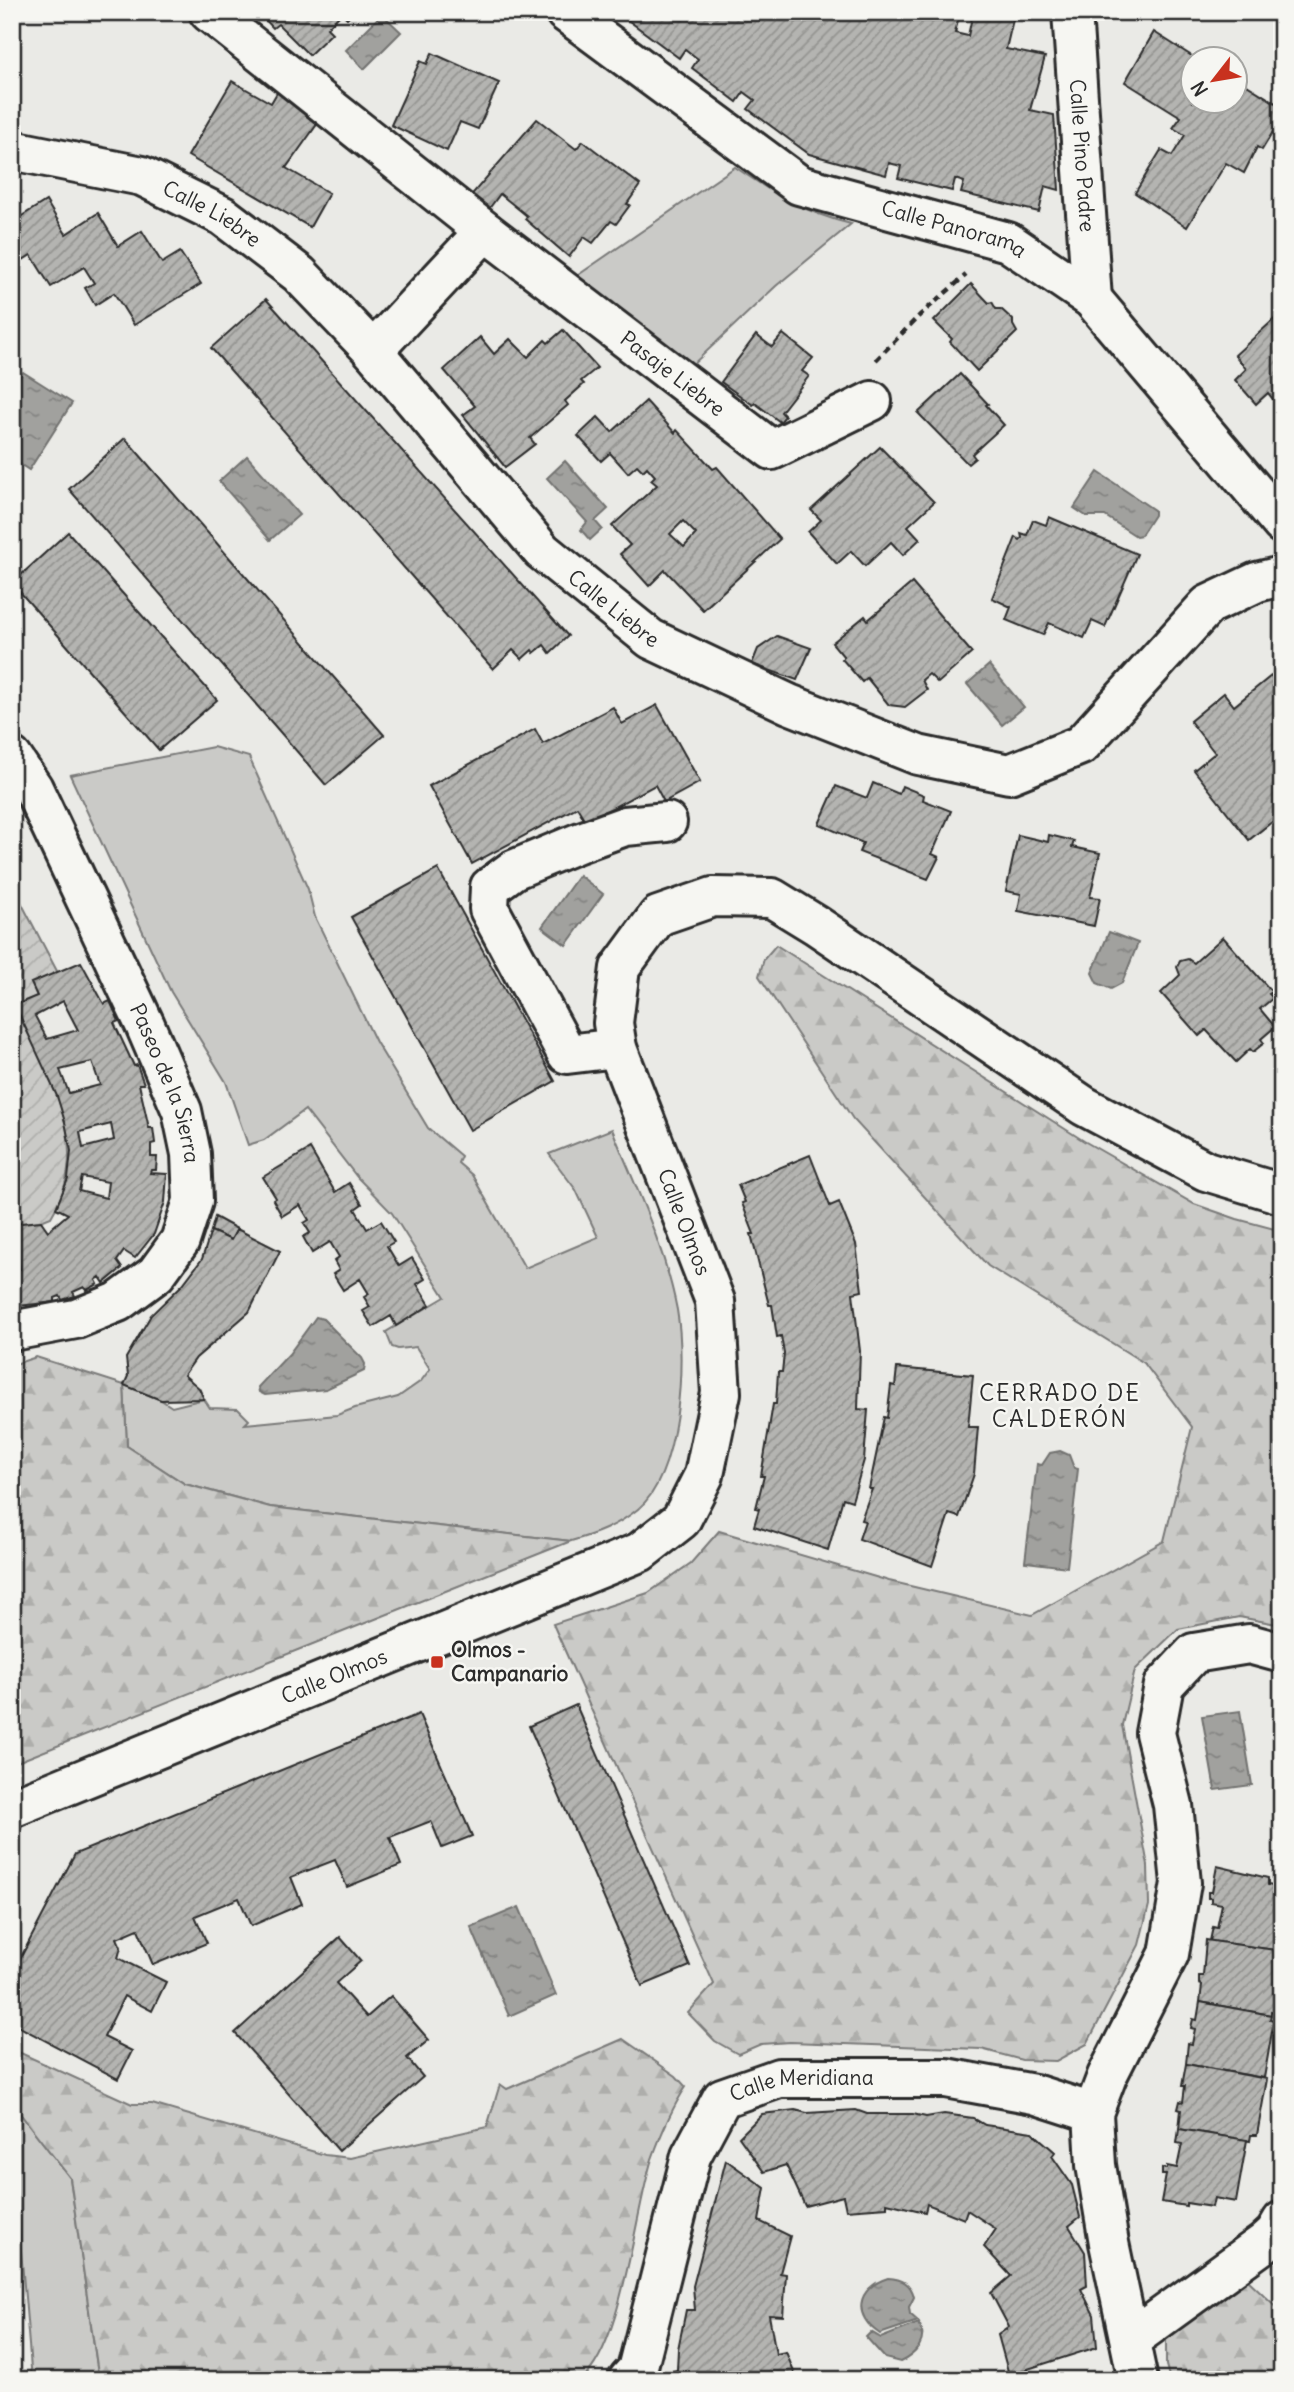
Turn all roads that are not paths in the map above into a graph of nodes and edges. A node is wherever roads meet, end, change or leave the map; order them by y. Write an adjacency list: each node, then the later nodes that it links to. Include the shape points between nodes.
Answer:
1 (209, 12): 5 (street, Pasaje Liebre)
2 (565, 12): 6 (street, Calle Panorama, via 799,185 1008,242)
3 (1072, 12): 6 (street, Calle Pino Padre)
4 (12, 150): 7 (street, Calle Liebre, via 142,176 223,216 299,274)
5 (485, 231): 7 (street); 8 (street, Pasaje Liebre, via 772,450)
6 (1092, 299): 9 (street, Calle Panorama)
7 (373, 351): 10 (street, Calle Liebre, via 542,551 651,639 789,704 918,755 1009,774 1081,745 1208,605 1257,582)
8 (872, 401)
9 (1282, 524)
10 (1282, 576)
11 (12, 757): 15 (street, Paseo de la Sierra, via 33,788 183,1111 191,1154 192,1201 180,1241 156,1274 118,1302 76,1319)
12 (667, 822): 13 (street, via 625,826 601,834 513,870 490,887 489,909 567,1054)
13 (617, 1048): 14 (street, Calle Olmos, via 612,1023 620,968 658,916 713,897 772,898 1084,1106 1206,1171); 17 (street, Calle Olmos, via 715,1301 721,1393 704,1475 681,1520 640,1552)
14 (1282, 1194)
15 (12, 1331)
16 (1282, 1653): 18 (street, via 1249,1644 1194,1653 1164,1685 1155,1733 1173,1805 1181,1883 1169,1954)
17 (12, 1808)
18 (1093, 2113): 20 (street, via 1096,2165); 21 (street, Calle Meridiana, via 1034,2094 946,2078 779,2078 722,2098 691,2156 637,2370)
19 (1282, 2221): 20 (street, via 1264,2243)
20 (1129, 2340): 22 (street)
21 (628, 2380)
22 (1138, 2380)

